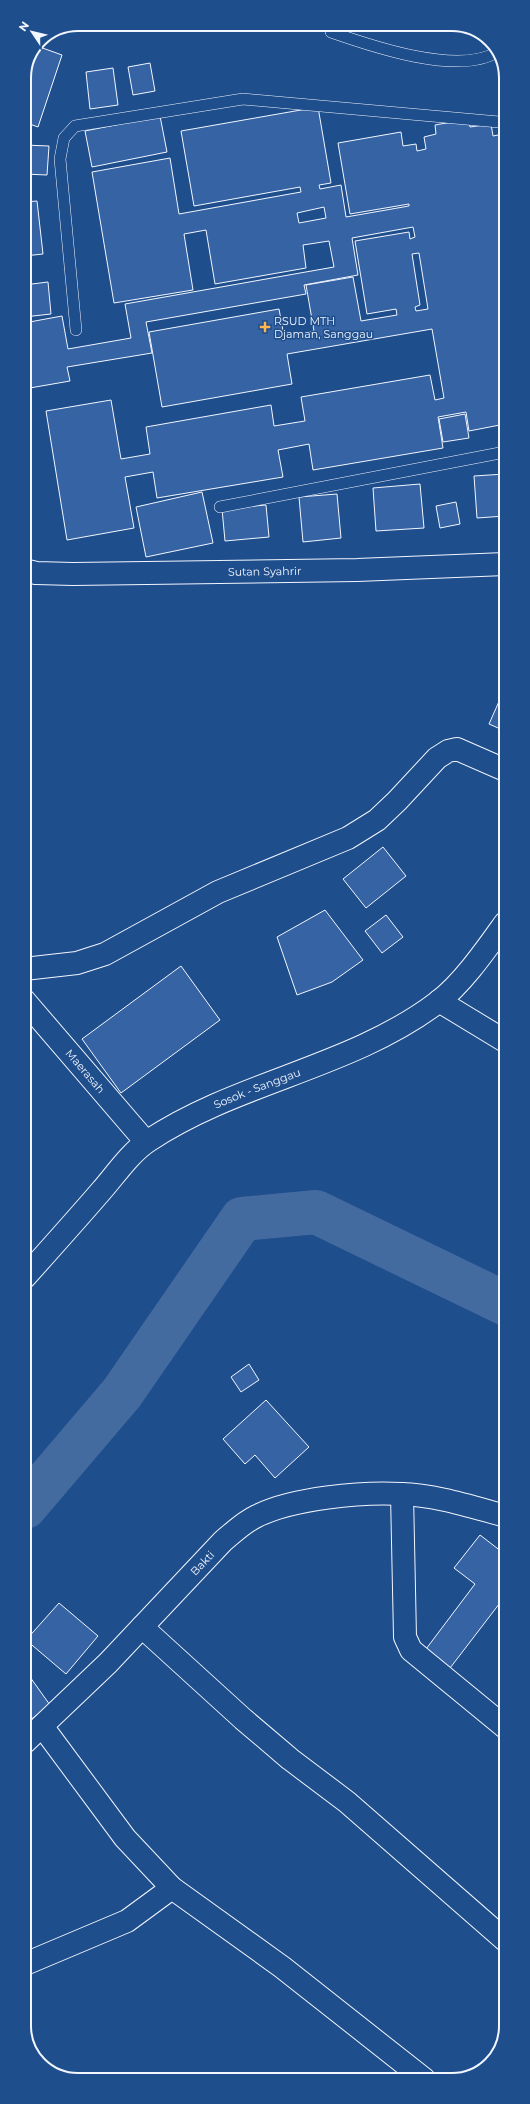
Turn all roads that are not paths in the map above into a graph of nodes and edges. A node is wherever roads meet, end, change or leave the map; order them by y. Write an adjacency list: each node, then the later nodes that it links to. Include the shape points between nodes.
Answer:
1 (331, 32): 2 (lane, via 411,56 463,60)
2 (493, 55)
3 (499, 122): 4 (lane, via 243,99 75,126 64,138 60,159)
4 (76, 330)
5 (499, 453): 6 (lane)
6 (220, 507)
7 (499, 564): 8 (main road, Sutan Syahrir, via 357,570 74,574)
8 (31, 572)
9 (499, 767): 11 (main road, via 457,749 448,750 437,758 377,820 348,838 218,892 105,954 77,963)
10 (499, 930): 12 (main road, Sosok - Sanggau, via 480,956)
11 (31, 968)
12 (439, 1001): 14 (main road); 15 (main road, Sosok - Sanggau, via 403,1025 357,1049 299,1074 209,1107)
13 (31, 1008): 15 (main road, Maerasah)
14 (499, 1037)
15 (146, 1142): 16 (main road, Sosok - Sanggau)
16 (31, 1270)
17 (402, 1494): 18 (main road, Bakti, via 434,1498); 19 (main road, Bakti, via 348,1496 290,1504 258,1515 223,1541); 20 (main road, via 405,1637 411,1650)
18 (499, 1514)
19 (142, 1627): 21 (main road, Bakti); 24 (main road, via 273,1744 347,1802)
20 (499, 1722)
21 (42, 1726): 22 (main road, Bakti); 23 (main road, via 125,1838)
22 (31, 1736)
23 (172, 1888): 25 (main road, via 127,1922); 26 (main road, via 282,1967)
24 (499, 1935)
25 (31, 1962)
26 (416, 2073)

